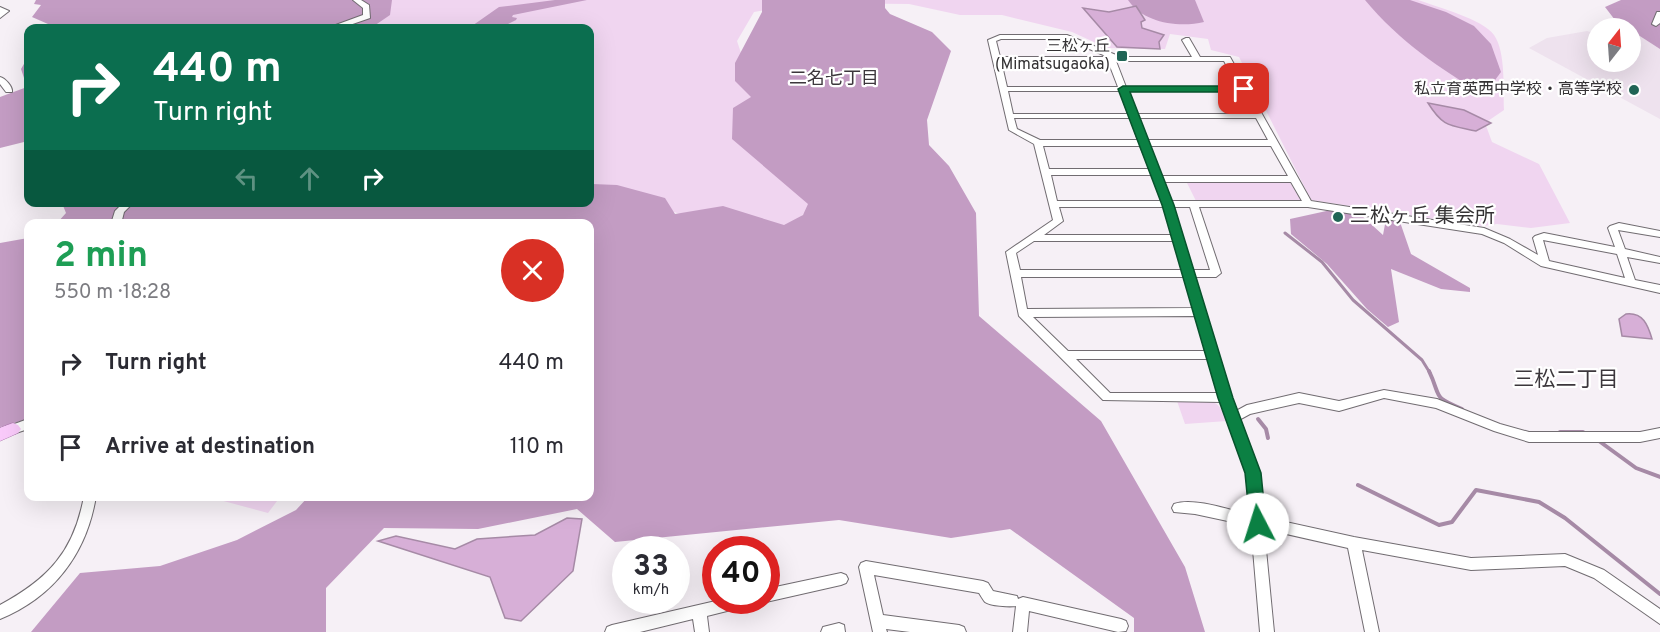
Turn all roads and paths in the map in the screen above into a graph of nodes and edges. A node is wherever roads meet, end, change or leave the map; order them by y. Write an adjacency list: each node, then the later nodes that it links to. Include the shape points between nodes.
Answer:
1 (357, 0): 5 (street, via 366,7 367,16)
2 (0, 9): 4 (street, via 4,11)
3 (1660, 14): 6 (street)
4 (0, 16)
5 (346, 24)
6 (1656, 24)
7 (1186, 40): 8 (street)
8 (1197, 58): 10 (street); 14 (street, via 1227,58)
9 (996, 59): 10 (street); 10 (street, via 992,40 1000,37 1067,37); 12 (street)
10 (1116, 59): 13 (street)
11 (0, 79): 15 (street)
12 (1003, 89): 13 (street); 16 (street)
13 (1123, 89): 14 (street); 17 (street)
14 (1244, 89): 18 (street)
15 (9, 90)
16 (1010, 116): 17 (street); 19 (street, via 1012,130)
17 (1134, 116): 18 (street); 20 (street)
18 (1259, 116): 21 (street)
19 (1038, 143): 20 (street); 22 (street)
20 (1144, 143): 21 (street); 23 (street)
21 (1274, 143): 24 (street)
22 (1045, 172): 23 (street); 25 (street)
23 (1157, 176): 24 (street); 27 (street)
24 (1294, 179): 26 (street)
25 (1053, 204): 27 (street); 30 (street, via 1058,221)
26 (1308, 204): 28 (street); 34 (street, via 1484,231)
27 (1168, 205): 28 (street); 31 (street)
28 (1194, 205): 36 (street, via 1216,273)
29 (1660, 234): 32 (street, via 1613,228)
30 (1032, 238): 31 (street); 35 (street, via 1011,252)
31 (1178, 238): 36 (street)
32 (1621, 252): 33 (street); 34 (street, via 1544,236 1538,238); 37 (street)
33 (1660, 260)
34 (1545, 264): 37 (street)
35 (1015, 274): 36 (street); 40 (street)
36 (1189, 274): 39 (street)
37 (1630, 282): 38 (street)
38 (1660, 289)
39 (1200, 312): 40 (street); 41 (street)
40 (1023, 313): 42 (street)
41 (1213, 355): 42 (street); 43 (street)
42 (1066, 356): 43 (street, via 1107,397)
43 (1225, 398): 44 (street)
44 (1233, 418): 47 (street, via 1247,410 1299,398 1339,406 1384,394 1437,404 1498,429 1529,436 1640,437); 50 (street, via 1253,473)
45 (24, 425): 46 (street)
46 (4, 432)
47 (1660, 433)
48 (89, 501): 57 (street, via 75,548 63,567 46,584)
49 (1178, 507): 50 (street)
50 (1258, 524): 51 (street); 65 (street)
51 (1354, 543): 58 (street, via 1471,564 1565,560 1599,574); 66 (street)
52 (841, 579): 53 (street)
53 (780, 593)
54 (1012, 601): 59 (street, via 989,597 982,587 866,567)
55 (702, 610): 56 (street)
56 (699, 611): 61 (street); 62 (street)
57 (0, 612)
58 (1660, 617)
59 (879, 626): 63 (street)
60 (1121, 626): 64 (street, via 1023,603)
61 (612, 632)
62 (702, 632)
63 (958, 632)
64 (1020, 632)
65 (1267, 632)
66 (1372, 632)

